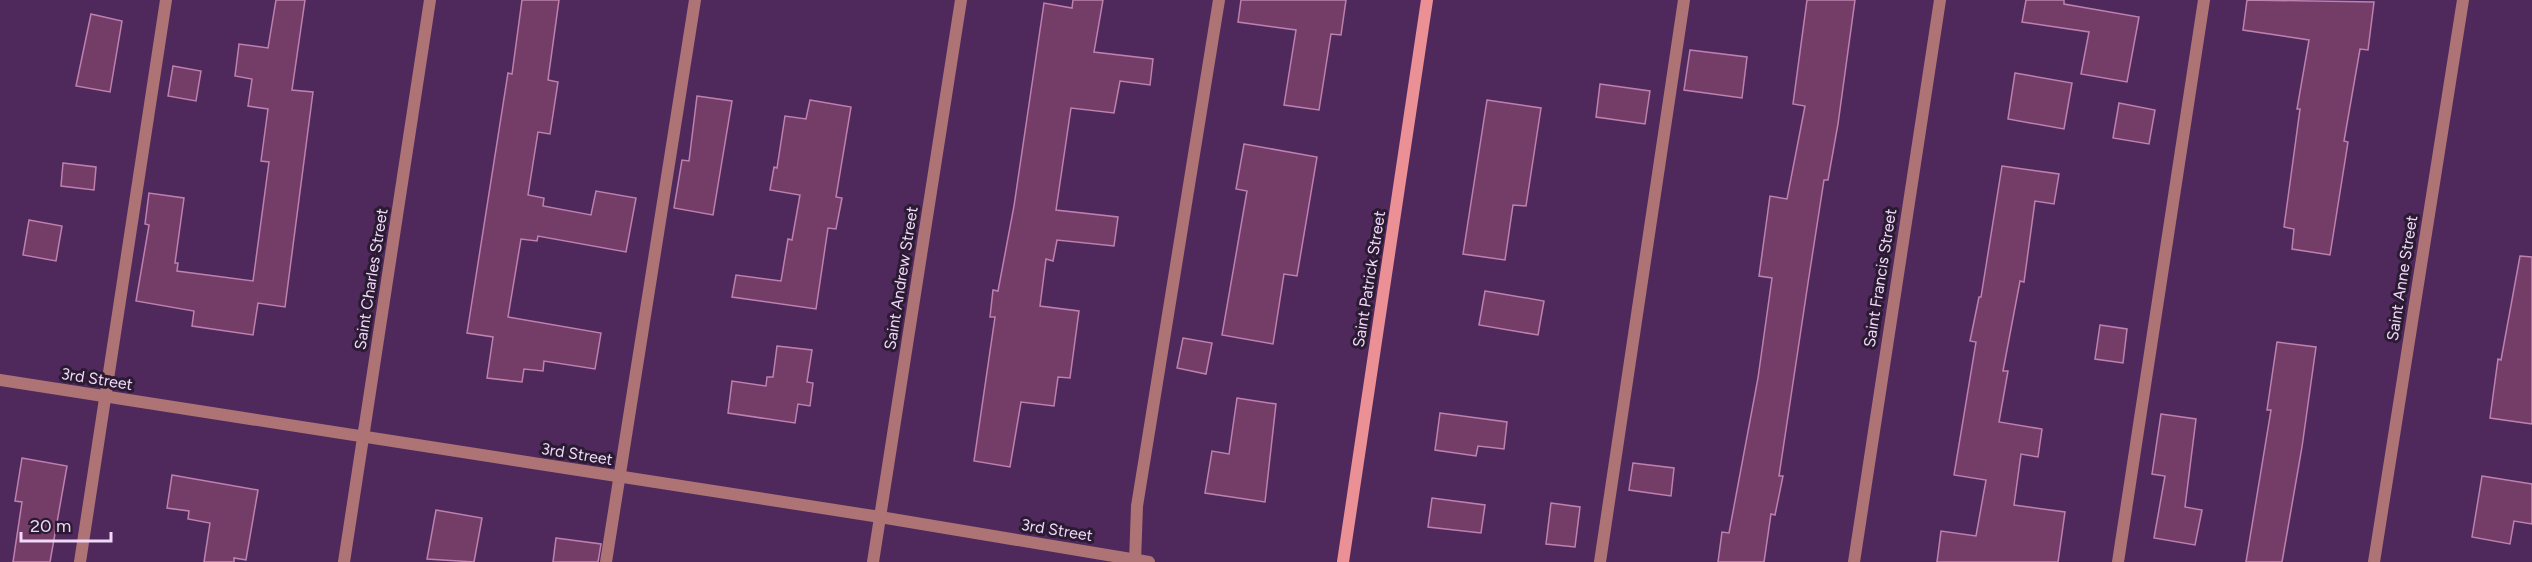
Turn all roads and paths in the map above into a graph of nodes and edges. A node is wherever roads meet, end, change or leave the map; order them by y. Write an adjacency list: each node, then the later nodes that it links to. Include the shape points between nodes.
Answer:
1 (166, 0): 12 (street)
2 (430, 0): 13 (street, Saint Charles Street)
3 (695, 0): 14 (street)
4 (962, 0): 15 (street, Saint Andrew Street)
5 (1219, 0): 16 (street, via 1137,506)
6 (1427, 0): 22 (main road, Saint Patrick Street)
7 (1684, 0): 23 (street)
8 (1940, 0): 24 (street, Saint Francis Street)
9 (2204, 0): 25 (street)
10 (2463, 0): 26 (street, Saint Anne Street)
11 (0, 380): 12 (street, 3rd Street)
12 (105, 396): 13 (street, 3rd Street); 17 (street)
13 (363, 438): 14 (street, 3rd Street); 18 (street, Saint Charles Street)
14 (619, 477): 15 (street, 3rd Street); 19 (street)
15 (880, 517): 16 (street, 3rd Street); 20 (street, Saint Andrew Street)
16 (1135, 561): 21 (street, 3rd Street)
17 (80, 562)
18 (344, 562)
19 (606, 562)
20 (873, 562)
21 (1149, 562)
22 (1342, 562)
23 (1600, 562)
24 (1854, 562)
25 (2118, 562)
26 (2374, 562)

